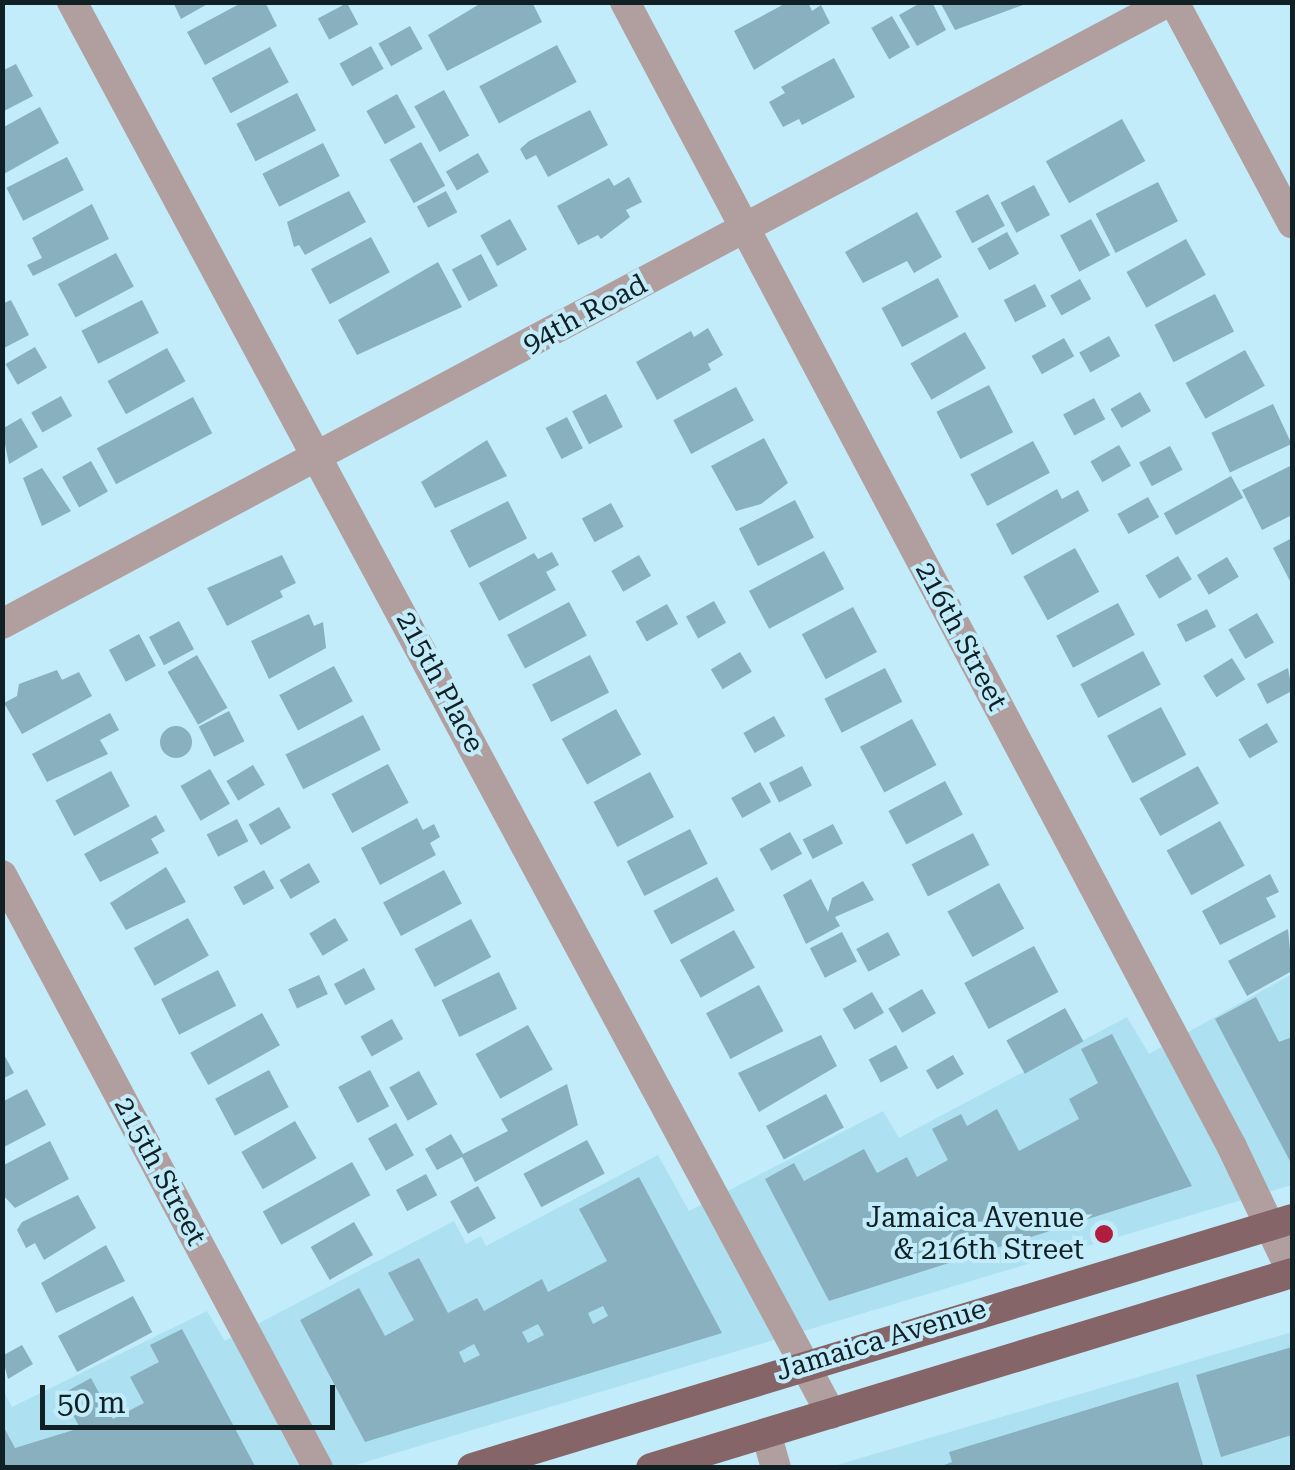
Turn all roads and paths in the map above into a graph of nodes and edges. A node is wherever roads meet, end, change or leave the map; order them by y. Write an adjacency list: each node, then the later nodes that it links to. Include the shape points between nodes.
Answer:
1 (72, 2): 6 (street, 215th Place)
2 (625, 2): 5 (street, 216th Street)
3 (1171, 2): 4 (street); 5 (street, 94th Road)
4 (1292, 223)
5 (745, 229): 6 (street, 94th Road); 9 (street, 216th Street)
6 (318, 456): 7 (street, 94th Road); 11 (street, 215th Place)
7 (2, 624)
8 (2, 875): 14 (street, 215th Street)
9 (1281, 1222): 10 (street, 216th Street); 11 (main road, Jamaica Avenue)
10 (1292, 1273): 12 (main road, Jamaica Avenue)
11 (805, 1363): 12 (street, 215th Place); 15 (main road, Jamaica Avenue)
12 (831, 1414): 13 (main road, Jamaica Avenue)
13 (766, 1433): 16 (main road, Jamaica Avenue); 17 (street)
14 (318, 1468)
15 (472, 1468)
16 (652, 1468)
17 (776, 1468)

